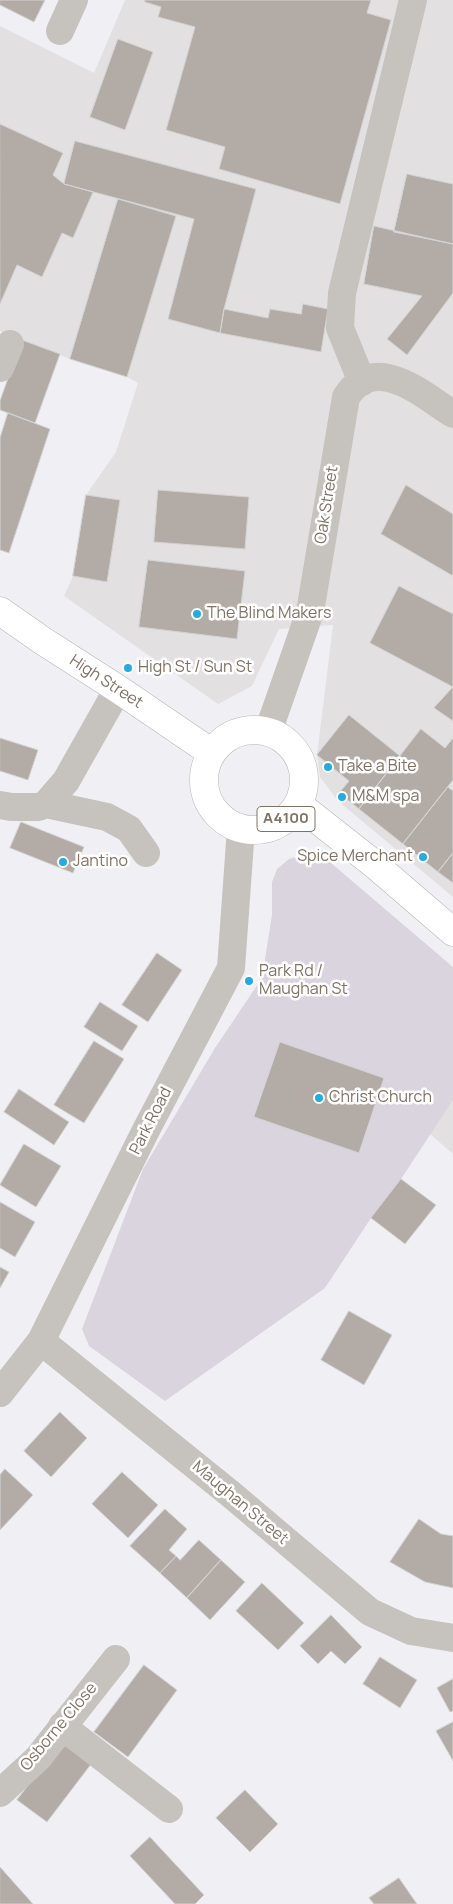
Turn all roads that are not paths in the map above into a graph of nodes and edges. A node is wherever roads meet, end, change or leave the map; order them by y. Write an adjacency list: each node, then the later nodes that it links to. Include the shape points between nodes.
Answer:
1 (74, 0): 3 (street)
2 (413, 0): 4 (street, via 342,293 340,328)
3 (60, 31)
4 (362, 382): 5 (street, via 381,375 398,380); 8 (street, Oak Street, via 352,387 346,397 310,612)
5 (453, 414)
6 (0, 611): 7 (main road, High Street)
7 (118, 689): 9 (main road, High Street); 10 (street, via 66,781)
8 (268, 732): 9 (main road, via 237,733); 12 (main road, A4100, via 294,749 302,764 304,779)
9 (212, 753): 13 (main road, A4100, via 204,783 208,798 215,811 227,822)
10 (46, 804): 11 (street, via 39,807); 14 (street, via 107,817 129,829)
11 (0, 805)
12 (299, 805): 13 (main road, A4100, via 278,825 266,829); 15 (main road, A4100)
13 (241, 828): 16 (street, Park Road, via 231,968)
14 (146, 853)
15 (453, 932)
16 (41, 1341): 17 (street, Park Road); 18 (street, Maughan Street, via 370,1612 411,1631)
17 (0, 1392)
18 (453, 1638)
19 (116, 1659): 20 (street, Osborne Close)
20 (62, 1726): 21 (street, Osborne Close, via 38,1758); 22 (street)
21 (0, 1792)
22 (169, 1809)

